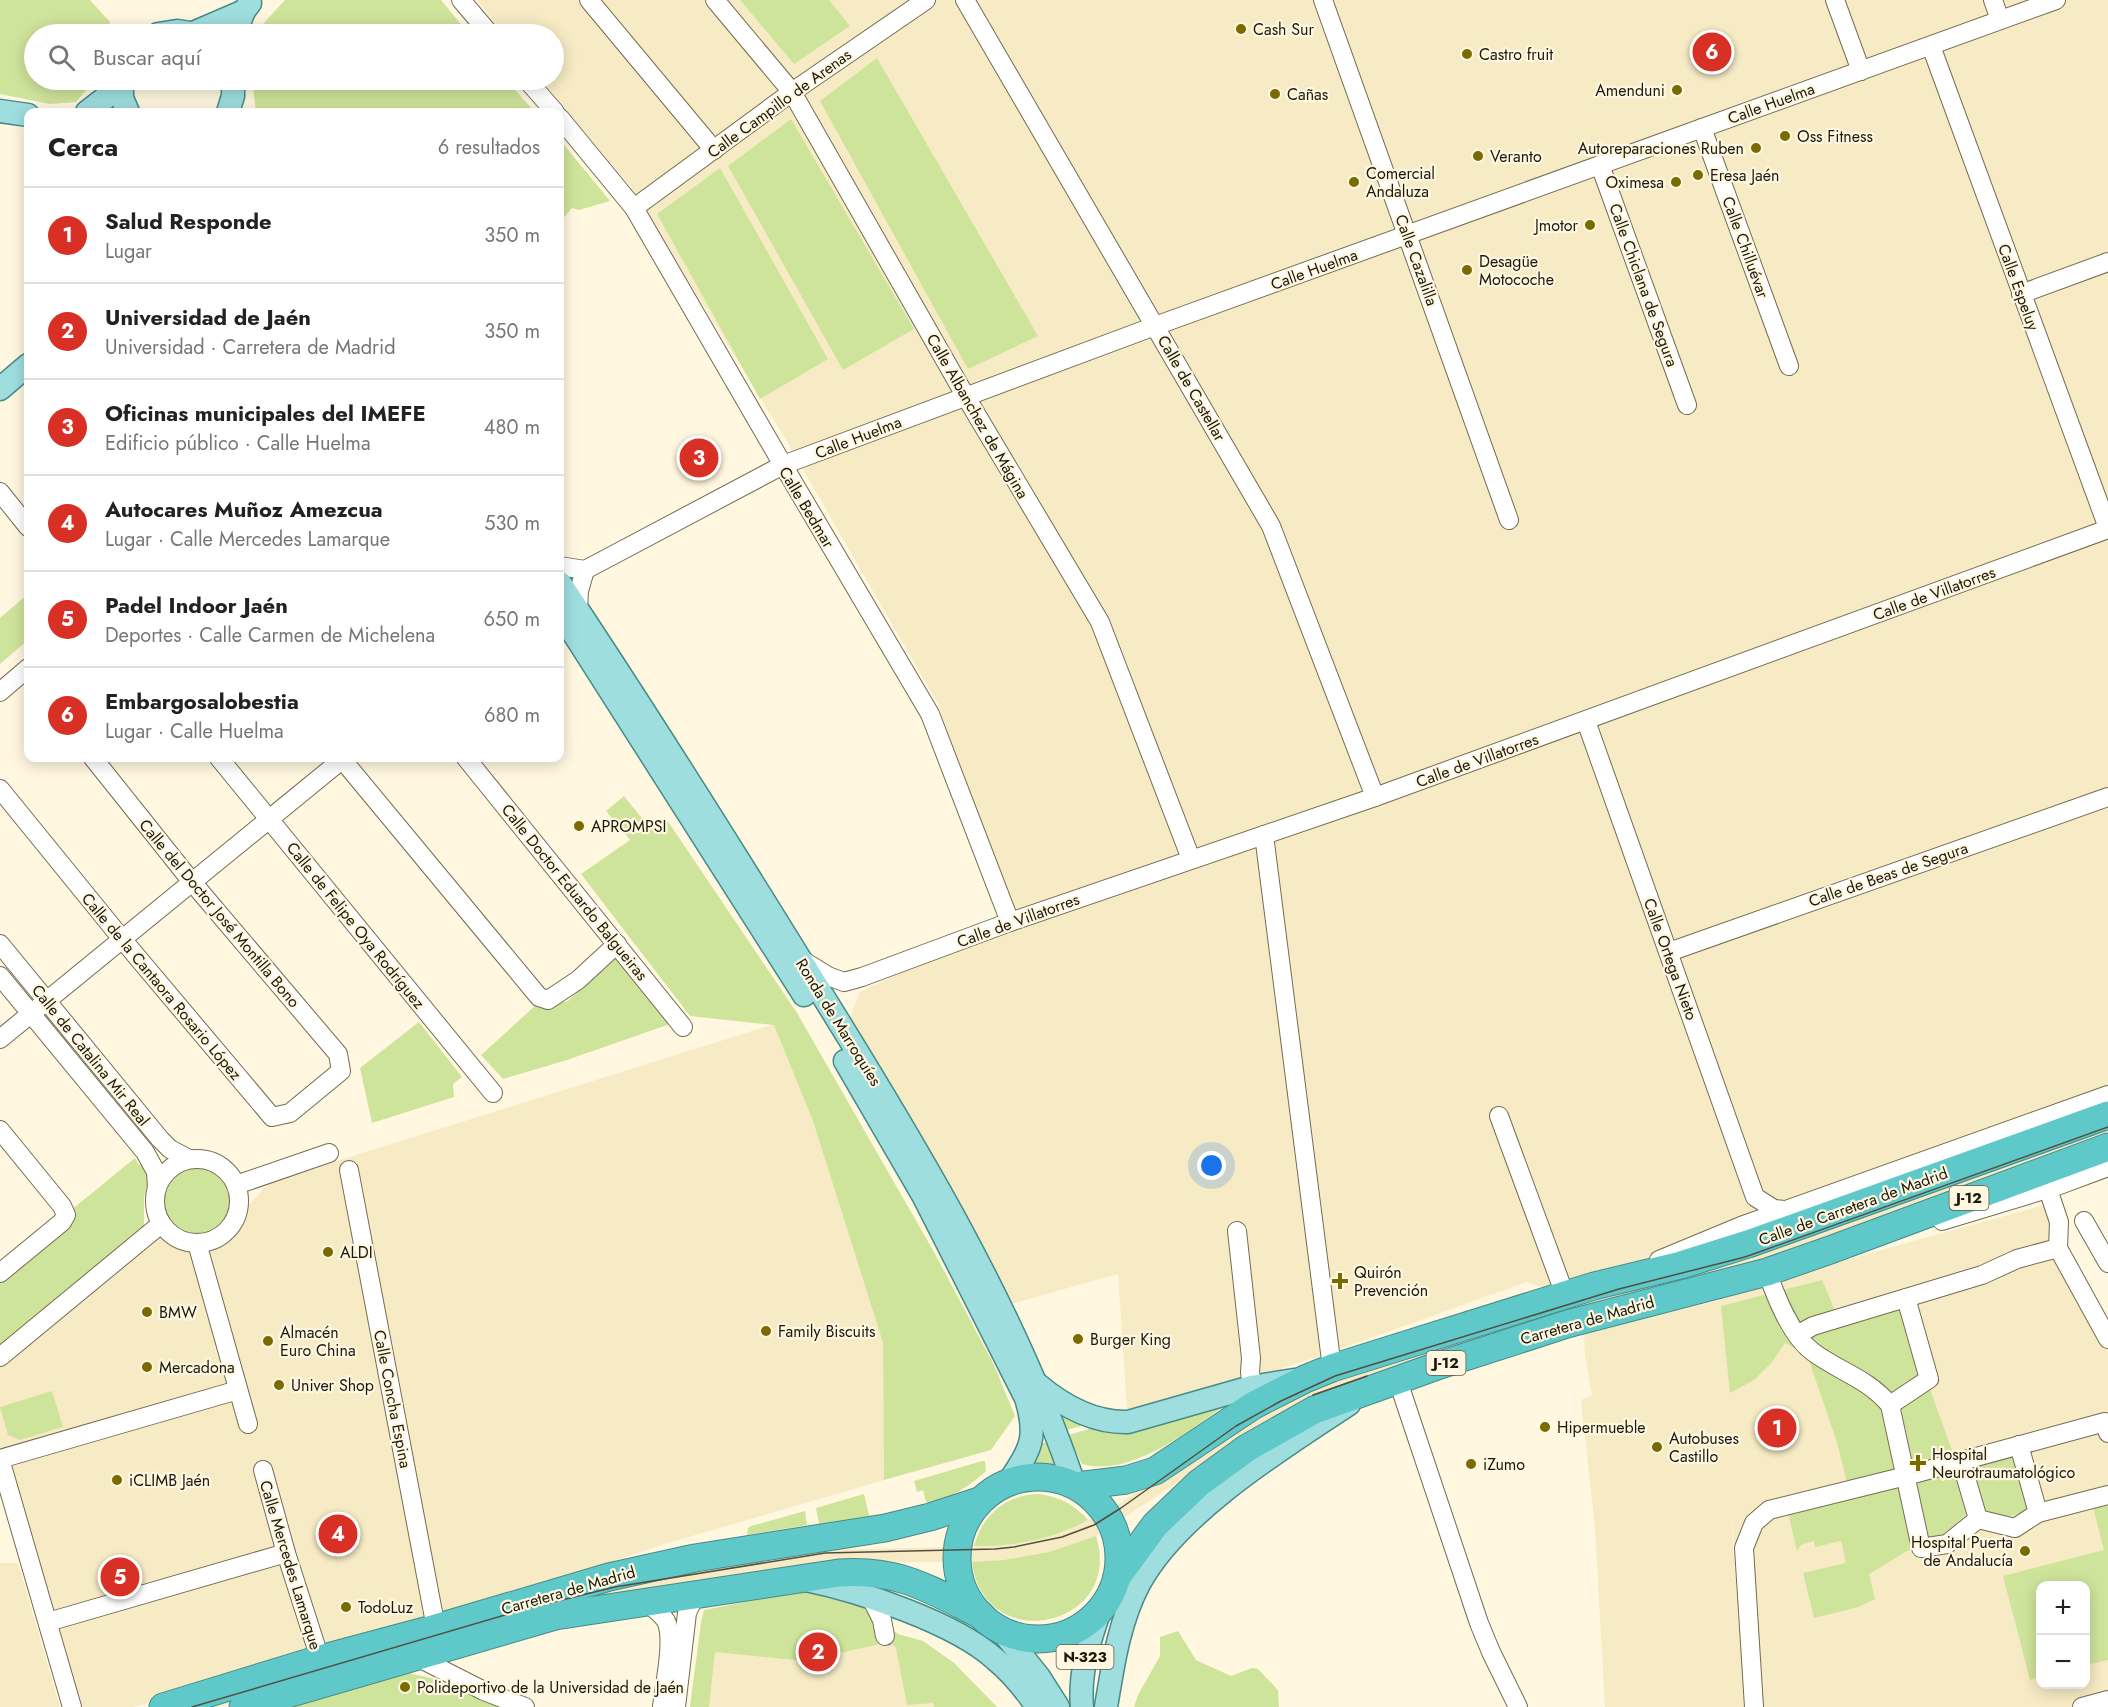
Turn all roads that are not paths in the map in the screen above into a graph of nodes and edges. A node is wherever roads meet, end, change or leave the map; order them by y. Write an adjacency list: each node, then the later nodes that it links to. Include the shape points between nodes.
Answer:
1 (461, 0): 14 (street)
2 (589, 0): 30 (street)
3 (715, 0): 21 (street, Calle Albanchez de Mágina)
4 (926, 0): 21 (street, Calle Campillo de Arenas)
5 (965, 0): 36 (street, Calle de Castellar)
6 (1835, 0): 16 (street)
7 (1993, 0): 11 (street)
8 (2056, 0): 11 (street, Calle Huelma)
9 (1328, 2): 33 (street, Calle Cazalilla)
10 (248, 5): 12 (main road); 13 (main road)
11 (2000, 20): 15 (street, Calle Huelma)
12 (213, 24)
13 (239, 24)
14 (481, 24)
15 (1931, 46): 16 (street, Calle Huelma); 35 (street, Calle Espeluy)
16 (1861, 71): 29 (street, Calle Huelma)
17 (113, 90): 22 (main road)
18 (122, 90): 23 (main road)
19 (233, 90): 24 (main road)
20 (536, 90): 25 (street)
21 (792, 92): 30 (street, Calle Campillo de Arenas); 40 (street, Calle Albanchez de Mágina)
22 (92, 108)
23 (126, 108)
24 (229, 108)
25 (552, 108)
26 (0, 111): 27 (main road)
27 (24, 114)
28 (564, 123): 32 (street, Calle Bedmar)
29 (1702, 128): 31 (street, Calle Huelma); 37 (street, Calle Chilluévar)
30 (714, 150): 32 (street, Calle Campillo de Arenas)
31 (1600, 165): 33 (street, Calle Huelma); 41 (street, Calle Chiclana de Segura)
32 (634, 208): 42 (street, Calle Bedmar)
33 (1408, 236): 36 (street, Calle Huelma); 44 (street, Calle Cazalilla)
34 (2108, 262): 35 (street)
35 (2021, 294): 46 (street, Calle Espeluy)
36 (1155, 326): 40 (street, Calle Huelma); 59 (street, Calle de Castellar, via 1271,526)
37 (1789, 366)
38 (24, 368): 39 (main road)
39 (0, 389)
40 (966, 397): 42 (street, Calle Huelma); 63 (street, Calle Albanchez de Mágina, via 1100,622)
41 (1687, 405)
42 (783, 465): 48 (street, Calle Huelma); 65 (street, Calle Bedmar, via 930,714)
43 (0, 492): 45 (street)
44 (1509, 520)
45 (24, 522)
46 (2108, 528): 52 (street, Calle de Villatorres)
47 (564, 567): 48 (street)
48 (585, 570): 49 (street, via 579,591)
49 (565, 614): 70 (main road, Ronda de Marroquíes, via 658,733); 125 (main road, Ronda de Marroquíes, via 851,1070 959,1262 1026,1398 1032,1418 1026,1455)
50 (24, 674): 51 (street)
51 (0, 692)
52 (1586, 721): 59 (street, Calle de Villatorres); 69 (street, Calle Ortega Nieto)
53 (96, 762): 64 (street, Calle del Doctor José Montilla Bono)
54 (222, 762): 61 (street, Calle de Felipe Oya Rodríguez)
55 (337, 762): 61 (street)
56 (345, 762): 68 (street, via 540,997 548,1000 579,980)
57 (469, 762): 68 (street, Calle Doctor Eduardo Balgueiras)
58 (0, 789): 66 (street, Calle de la Cantaora Rosario López)
59 (1375, 797): 62 (street, Calle de Villatorres)
60 (2108, 797): 69 (street, Calle de Beas de Segura)
61 (270, 818): 64 (street); 79 (street, Calle de Felipe Oya Rodríguez)
62 (1264, 835): 63 (street, Calle de Villatorres); 111 (street)
63 (1191, 859): 65 (street, Calle de Villatorres)
64 (192, 882): 66 (street); 78 (street, Calle del Doctor José Montilla Bono, via 338,1054)
65 (1010, 922): 72 (street, Calle de Villatorres)
66 (122, 939): 73 (street); 78 (street, Calle de la Cantaora Rosario López, via 272,1117 290,1113)
67 (0, 944): 73 (street, Calle de Catalina Mir Real)
68 (617, 944): 76 (street, Calle Doctor Eduardo Balgueiras)
69 (1669, 952): 92 (street, Calle Ortega Nieto)
70 (800, 958): 72 (street); 75 (main road, Ronda de Marroquíes)
71 (0, 976): 74 (street, Calle de Catalina Mir Real)
72 (844, 982): 75 (street, via 833,1000)
73 (47, 1001): 74 (street); 86 (street, Calle de Catalina Mir Real, via 160,1139)
74 (31, 1014): 77 (street); 90 (street, Calle de Catalina Mir Real, via 145,1152 156,1172)
75 (836, 1016): 113 (main road, Ronda de Marroquíes, via 969,1246)
76 (683, 1027)
77 (0, 1039)
78 (340, 1071)
79 (493, 1093)
80 (2108, 1095): 93 (street)
81 (2108, 1115): 104 (highway, Calle de Carretera de Madrid / J-12, via 1748,1244)
82 (1499, 1116): 105 (street)
83 (0, 1130): 103 (street, via 64,1210 64,1220)
84 (2108, 1147): 100 (highway, Carretera de Madrid / J-12)
85 (329, 1153): 89 (street)
86 (189, 1160): 89 (street, via 217,1164); 90 (street, via 165,1173)
87 (2108, 1167): 91 (street)
88 (349, 1170): 141 (street, Calle Concha Espina)
89 (236, 1185): 98 (street, via 238,1208 234,1222 218,1237)
90 (157, 1188): 95 (street, via 155,1206)
91 (2048, 1189): 99 (street, via 2059,1222); 100 (street, via 1916,1230)
92 (1755, 1197): 93 (street, via 1774,1209); 96 (street, via 1752,1211)
93 (1784, 1210): 96 (street)
94 (2084, 1221): 101 (street)
95 (161, 1224): 98 (street, via 177,1238); 109 (street)
96 (1741, 1226): 104 (street)
97 (1237, 1231): 110 (street)
98 (196, 1243): 115 (street)
99 (2058, 1248): 106 (street); 108 (street)
100 (1830, 1250): 102 (highway, Carretera de Madrid / J-12)
101 (2108, 1263)
102 (1767, 1272): 107 (street); 114 (highway, Carretera de Madrid / J-12, via 1567,1324)
103 (0, 1273)
104 (1594, 1286): 105 (highway, Carretera de Madrid / J-12)
105 (1565, 1295): 111 (highway, Carretera de Madrid / J-12)
106 (1906, 1298): 107 (street, via 1813,1326); 117 (street, via 1929,1379)
107 (1797, 1335): 117 (street, via 1826,1361 1878,1391)
108 (2108, 1339)
109 (0, 1357)
110 (1251, 1358): 112 (street, via 1274,1377); 116 (street)
111 (1332, 1368): 112 (highway, Carretera de Madrid / J-12)
112 (1297, 1380): 116 (highway, Carretera de Madrid / J-12)
113 (1036, 1384): 116 (main road, via 1075,1411 1128,1422); 126 (main road, Ronda de Marroquíes)
114 (1386, 1385): 132 (highway, Carretera de Madrid / J-12, via 1314,1410 1247,1448 1199,1483 1155,1525); 154 (main road, via 1282,1449 1171,1540 1139,1585 1127,1612); 155 (street, via 1479,1623)
115 (238, 1390): 118 (street); 121 (street)
116 (1253, 1396): 126 (highway, Carretera de Madrid / J-12, via 1155,1471 1126,1480)
117 (1890, 1405): 124 (street)
118 (248, 1424)
119 (2108, 1432): 120 (street, via 2105,1422)
120 (2019, 1445): 122 (street); 129 (street)
121 (0, 1459): 139 (street)
122 (1961, 1461): 124 (street); 130 (street)
123 (263, 1470): 131 (street, Calle Mercedes Lamarque)
124 (1906, 1476): 130 (street, via 1922,1548 1947,1544); 156 (street, via 1769,1510 1754,1523 1744,1548)
125 (1009, 1482): 126 (highway, via 1038,1476); 128 (highway)
126 (1076, 1485): 132 (highway, via 1096,1502 1112,1524 1119,1550)
127 (2108, 1495): 129 (street)
128 (979, 1501): 140 (highway, via 962,1529 957,1559 963,1589); 141 (highway, Carretera de Madrid, via 885,1528 695,1558 609,1577)
129 (2038, 1513): 130 (street, via 2015,1528)
130 (1978, 1519)
131 (286, 1553): 139 (street); 143 (street, Calle Mercedes Lamarque)
132 (1117, 1577): 138 (highway)
133 (799, 1578): 134 (highway, Carretera de Madrid); 135 (main road); 140 (highway, Carretera de Madrid, via 877,1573 907,1580)
134 (696, 1593): 136 (highway, Carretera de Madrid); 150 (street, via 687,1613)
135 (872, 1600): 137 (main road); 137 (street, via 885,1636 892,1614)
136 (645, 1601): 142 (highway, Carretera de Madrid, via 555,1616); 149 (street, via 663,1617 669,1629)
137 (900, 1609): 151 (main road, via 945,1628 994,1657 1017,1679)
138 (1100, 1610): 140 (highway, via 1084,1624 1059,1636 1030,1639); 153 (main road, N-323, via 1083,1671)
139 (48, 1622): 145 (street)
140 (991, 1623): 152 (main road, N-323, via 1040,1677)
141 (436, 1628): 143 (highway, Carretera de Madrid)
142 (415, 1656): 147 (highway, Carretera de Madrid); 148 (street)
143 (320, 1659): 146 (highway, Carretera de Madrid)
144 (2108, 1700): 157 (street)
145 (72, 1707)
146 (163, 1707)
147 (243, 1707)
148 (525, 1707)
149 (662, 1707)
150 (676, 1707)
151 (1037, 1707)
152 (1058, 1707)
153 (1082, 1707)
154 (1106, 1707)
155 (1518, 1707)
156 (1754, 1707)
157 (2082, 1707)

